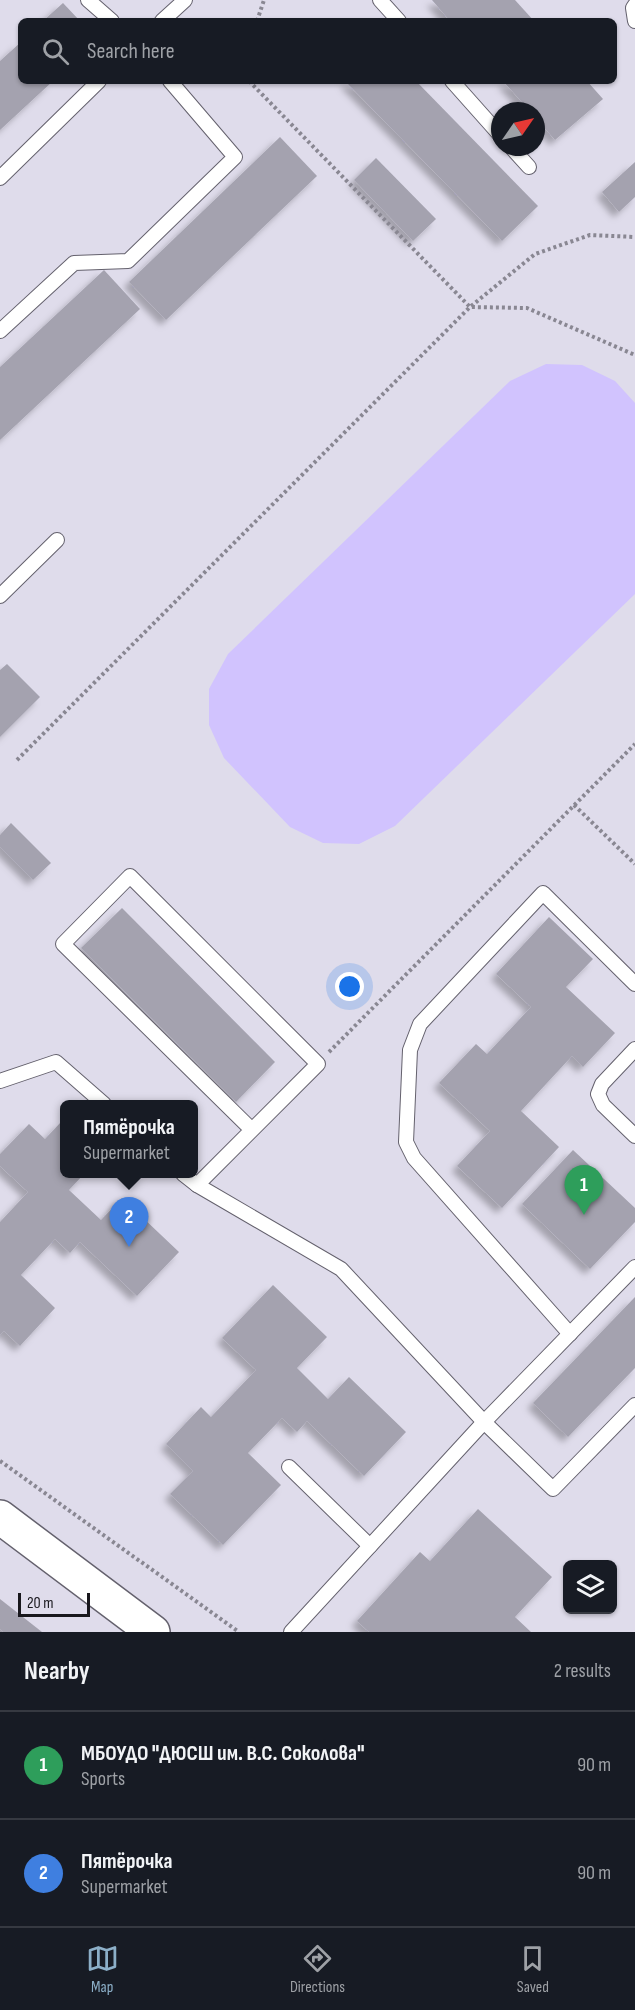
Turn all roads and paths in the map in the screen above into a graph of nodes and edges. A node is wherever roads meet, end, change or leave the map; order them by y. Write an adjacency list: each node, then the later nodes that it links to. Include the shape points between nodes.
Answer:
1 (88, 0): 6 (lane)
2 (185, 0): 7 (lane)
3 (264, 0): 8 (path)
4 (380, 0): 9 (lane)
5 (635, 5): 10 (lane)
6 (109, 18)
7 (165, 18)
8 (258, 18)
9 (396, 18)
10 (635, 21)
11 (96, 84): 18 (lane)
12 (173, 84): 21 (lane, via 235,157 128,261 74,263)
13 (252, 84): 20 (path)
14 (455, 84): 15 (lane)
15 (491, 125)
16 (520, 156): 17 (lane)
17 (529, 166)
18 (0, 178)
19 (635, 237): 20 (path, via 590,235 535,254)
20 (470, 307): 22 (path, via 527,308); 26 (path)
21 (0, 331)
22 (635, 355)
23 (57, 540): 24 (lane)
24 (0, 596)
25 (635, 744): 27 (path)
26 (17, 760)
27 (574, 805): 28 (path); 31 (path)
28 (635, 864)
29 (635, 984): 39 (lane, via 543,893 420,1024 410,1050 406,1142 414,1158)
30 (635, 1049): 35 (lane, via 602,1084 598,1094 603,1105)
31 (318, 1064): 34 (lane); 34 (lane, via 130,876 63,944)
32 (0, 1081): 33 (lane, via 56,1062)
33 (99, 1100)
34 (252, 1130): 37 (lane)
35 (635, 1136)
36 (188, 1178): 37 (lane)
37 (196, 1185): 41 (lane, via 341,1269)
38 (635, 1268): 39 (lane)
39 (570, 1334): 41 (lane)
40 (635, 1405): 41 (lane, via 553,1489)
41 (484, 1422): 45 (lane)
42 (0, 1461): 47 (path)
43 (289, 1467): 45 (lane)
44 (0, 1517): 46 (street)
45 (370, 1546): 48 (lane)
46 (153, 1632)
47 (239, 1632)
48 (291, 1632)

